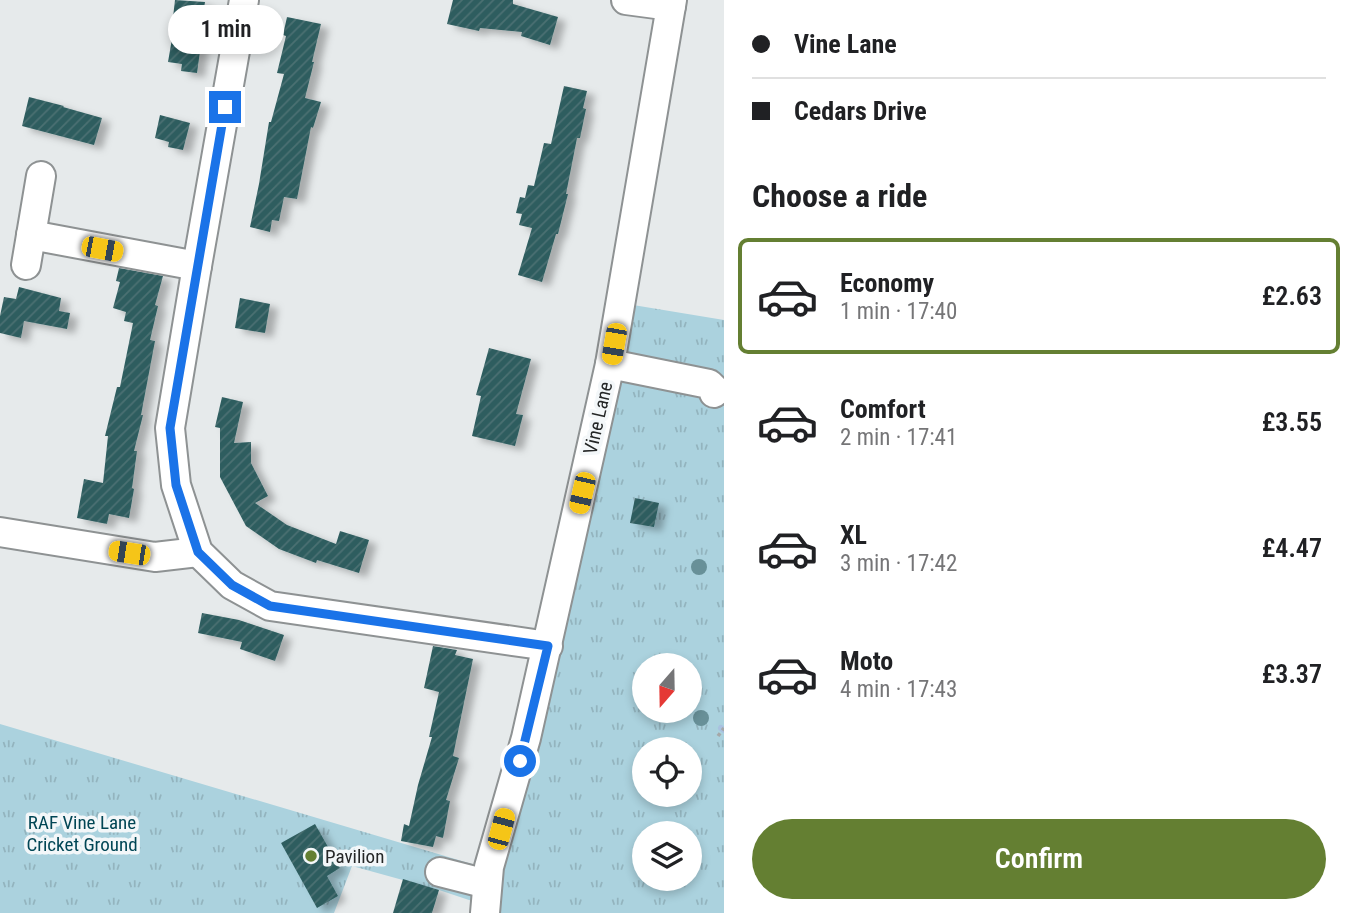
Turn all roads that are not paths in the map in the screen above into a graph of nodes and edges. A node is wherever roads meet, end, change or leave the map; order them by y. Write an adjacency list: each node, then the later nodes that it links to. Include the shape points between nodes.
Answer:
1 (244, 0): 7 (street)
2 (626, 0): 3 (street)
3 (671, 3): 8 (street, Vine Lane)
4 (41, 176): 5 (street)
5 (31, 235): 6 (street); 7 (street)
6 (26, 265)
7 (197, 267): 11 (street, via 170,428 176,485)
8 (610, 364): 9 (street, via 653,378 709,384); 12 (street, Vine Lane)
9 (714, 393)
10 (0, 531): 11 (street, via 155,557)
11 (198, 552): 12 (street, via 232,585 270,606)
12 (548, 646): 14 (street, Vine Lane)
13 (440, 872): 14 (street)
14 (487, 884): 15 (street, Vine Lane)
15 (485, 913)

